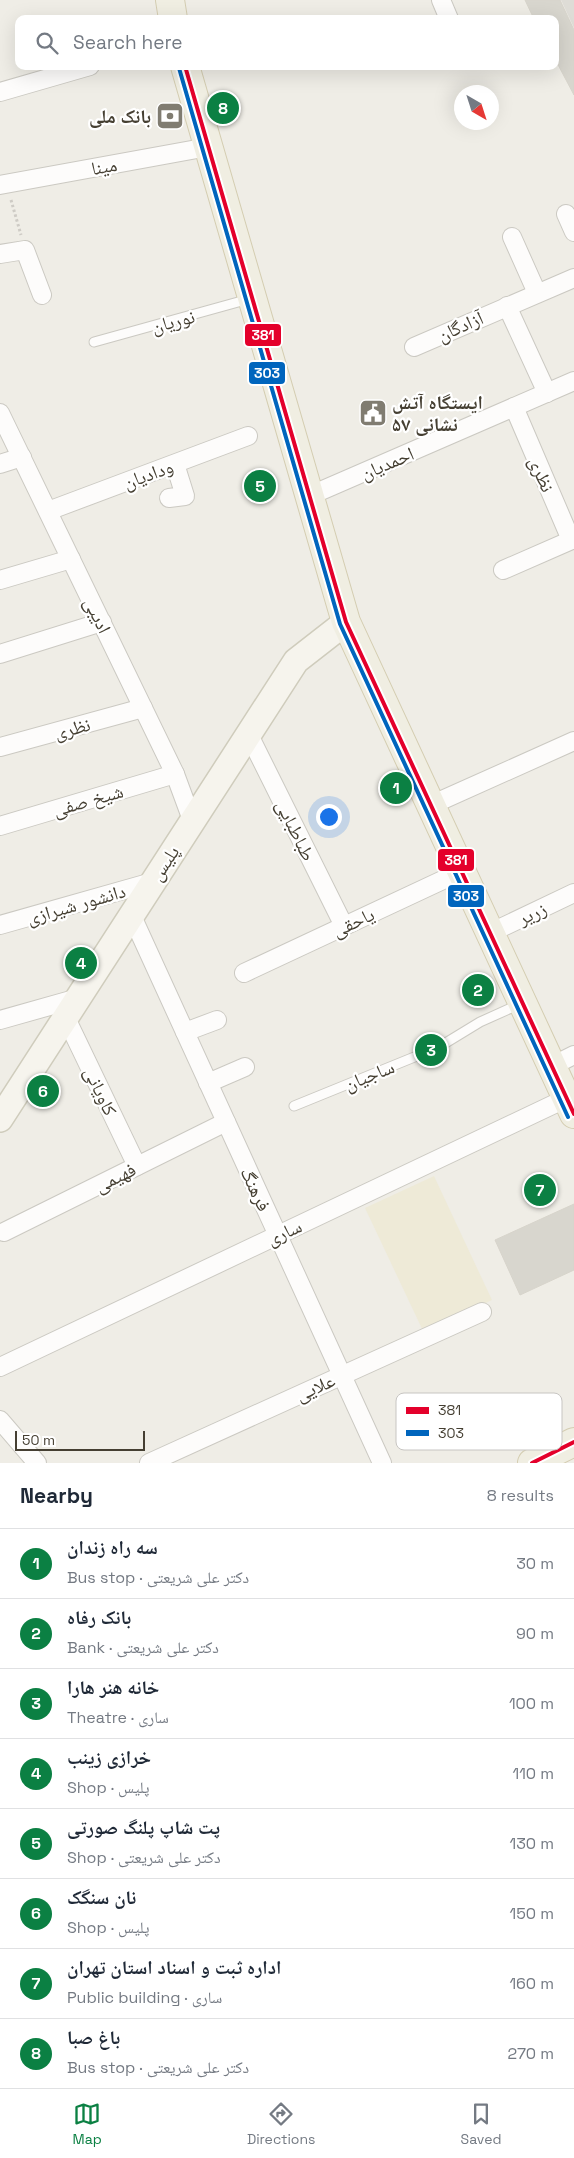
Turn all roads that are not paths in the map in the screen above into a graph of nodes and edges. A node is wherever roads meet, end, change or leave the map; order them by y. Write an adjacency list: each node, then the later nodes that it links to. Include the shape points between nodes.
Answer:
1 (170, 0): 4 (main road)
2 (178, 0): 5 (lane)
3 (441, 0): 6 (street)
4 (172, 15)
5 (180, 15)
6 (448, 15)
7 (76, 70): 10 (street)
8 (186, 70): 11 (main road)
9 (194, 70): 26 (lane)
10 (0, 92)
11 (208, 147): 12 (street, مینا); 20 (main road)
12 (3, 184)
13 (566, 214): 14 (street)
14 (574, 232)
15 (512, 236): 18 (street)
16 (0, 254): 19 (street, via 25,250)
17 (574, 278): 18 (street, آزادگان)
18 (538, 293): 21 (street, آزادگان)
19 (42, 295)
20 (252, 299): 22 (lane, نوریان); 33 (main road)
21 (506, 306): 23 (street, آزادگان); 25 (street, آزادگان)
22 (94, 342)
23 (414, 347)
24 (574, 381): 25 (street, احمدیان)
25 (547, 393): 27 (street, احمدیان)
26 (294, 406)
27 (514, 407): 33 (street, احمدیان); 36 (street, نظری)
28 (0, 413): 30 (street, ادیبی)
29 (248, 436): 32 (street, ودادیان)
30 (22, 458): 31 (street); 35 (street, ادیبی)
31 (0, 464)
32 (175, 464): 34 (street, via 186,496); 35 (street, ودادیان)
33 (317, 492): 42 (main road)
34 (169, 498)
35 (48, 511): 38 (street, ادیبی)
36 (572, 539): 39 (street)
37 (334, 545): 42 (lane, via 351,608)
38 (71, 560): 40 (street); 41 (street, ادیبی)
39 (503, 570)
40 (0, 580)
41 (102, 622): 43 (street); 44 (street, ادیبی)
42 (346, 622): 45 (main road, پلیس, via 296,662); 49 (main road)
43 (0, 654)
44 (143, 708): 47 (street, نظری); 48 (street, ادیبی)
45 (248, 733): 50 (main road, پلیس); 57 (street, طباطبایی)
46 (574, 741): 49 (street)
47 (0, 747)
48 (175, 774): 50 (street, ادیبی); 51 (street, شیخ صفی)
49 (431, 805): 52 (main road)
50 (192, 820): 53 (main road, پلیس)
51 (0, 826)
52 (462, 871): 57 (street, یاحقی); 58 (main road)
53 (152, 882): 55 (main road, پلیس); 56 (street, دانشور شیرازی)
54 (574, 893): 58 (street, زریر)
55 (131, 914): 61 (main road, پلیس); 64 (street, فرهنگ)
56 (0, 925)
57 (344, 926): 59 (street, یاحقی)
58 (490, 933): 60 (main road)
59 (244, 973)
60 (523, 1003): 65 (main road); 68 (lane, ساجیان, via 480,1022 439,1047)
61 (71, 1007): 62 (street); 70 (main road, پلیس); 72 (street, کاویانی)
62 (0, 1020)
63 (217, 1020): 64 (street)
64 (184, 1032): 67 (street, فرهنگ)
65 (563, 1060): 69 (main road)
66 (245, 1067): 67 (street)
67 (208, 1082): 71 (street, فرهنگ)
68 (294, 1106)
69 (571, 1106): 74 (street, ساری)
70 (0, 1119)
71 (226, 1122): 72 (street, فهیمی); 74 (street, فرهنگ)
72 (136, 1166): 73 (street, فهیمی)
73 (4, 1232)
74 (278, 1235): 76 (street, ساری); 77 (street, فرهنگ)
75 (482, 1312): 77 (street, علایی)
76 (0, 1367)
77 (342, 1375): 83 (street, علایی); 84 (street, فرهنگ)
78 (0, 1420): 82 (street)
79 (574, 1442): 80 (main road)
80 (562, 1448)
81 (558, 1450): 85 (main road)
82 (37, 1463)
83 (148, 1463)
84 (382, 1463)
85 (532, 1463)

